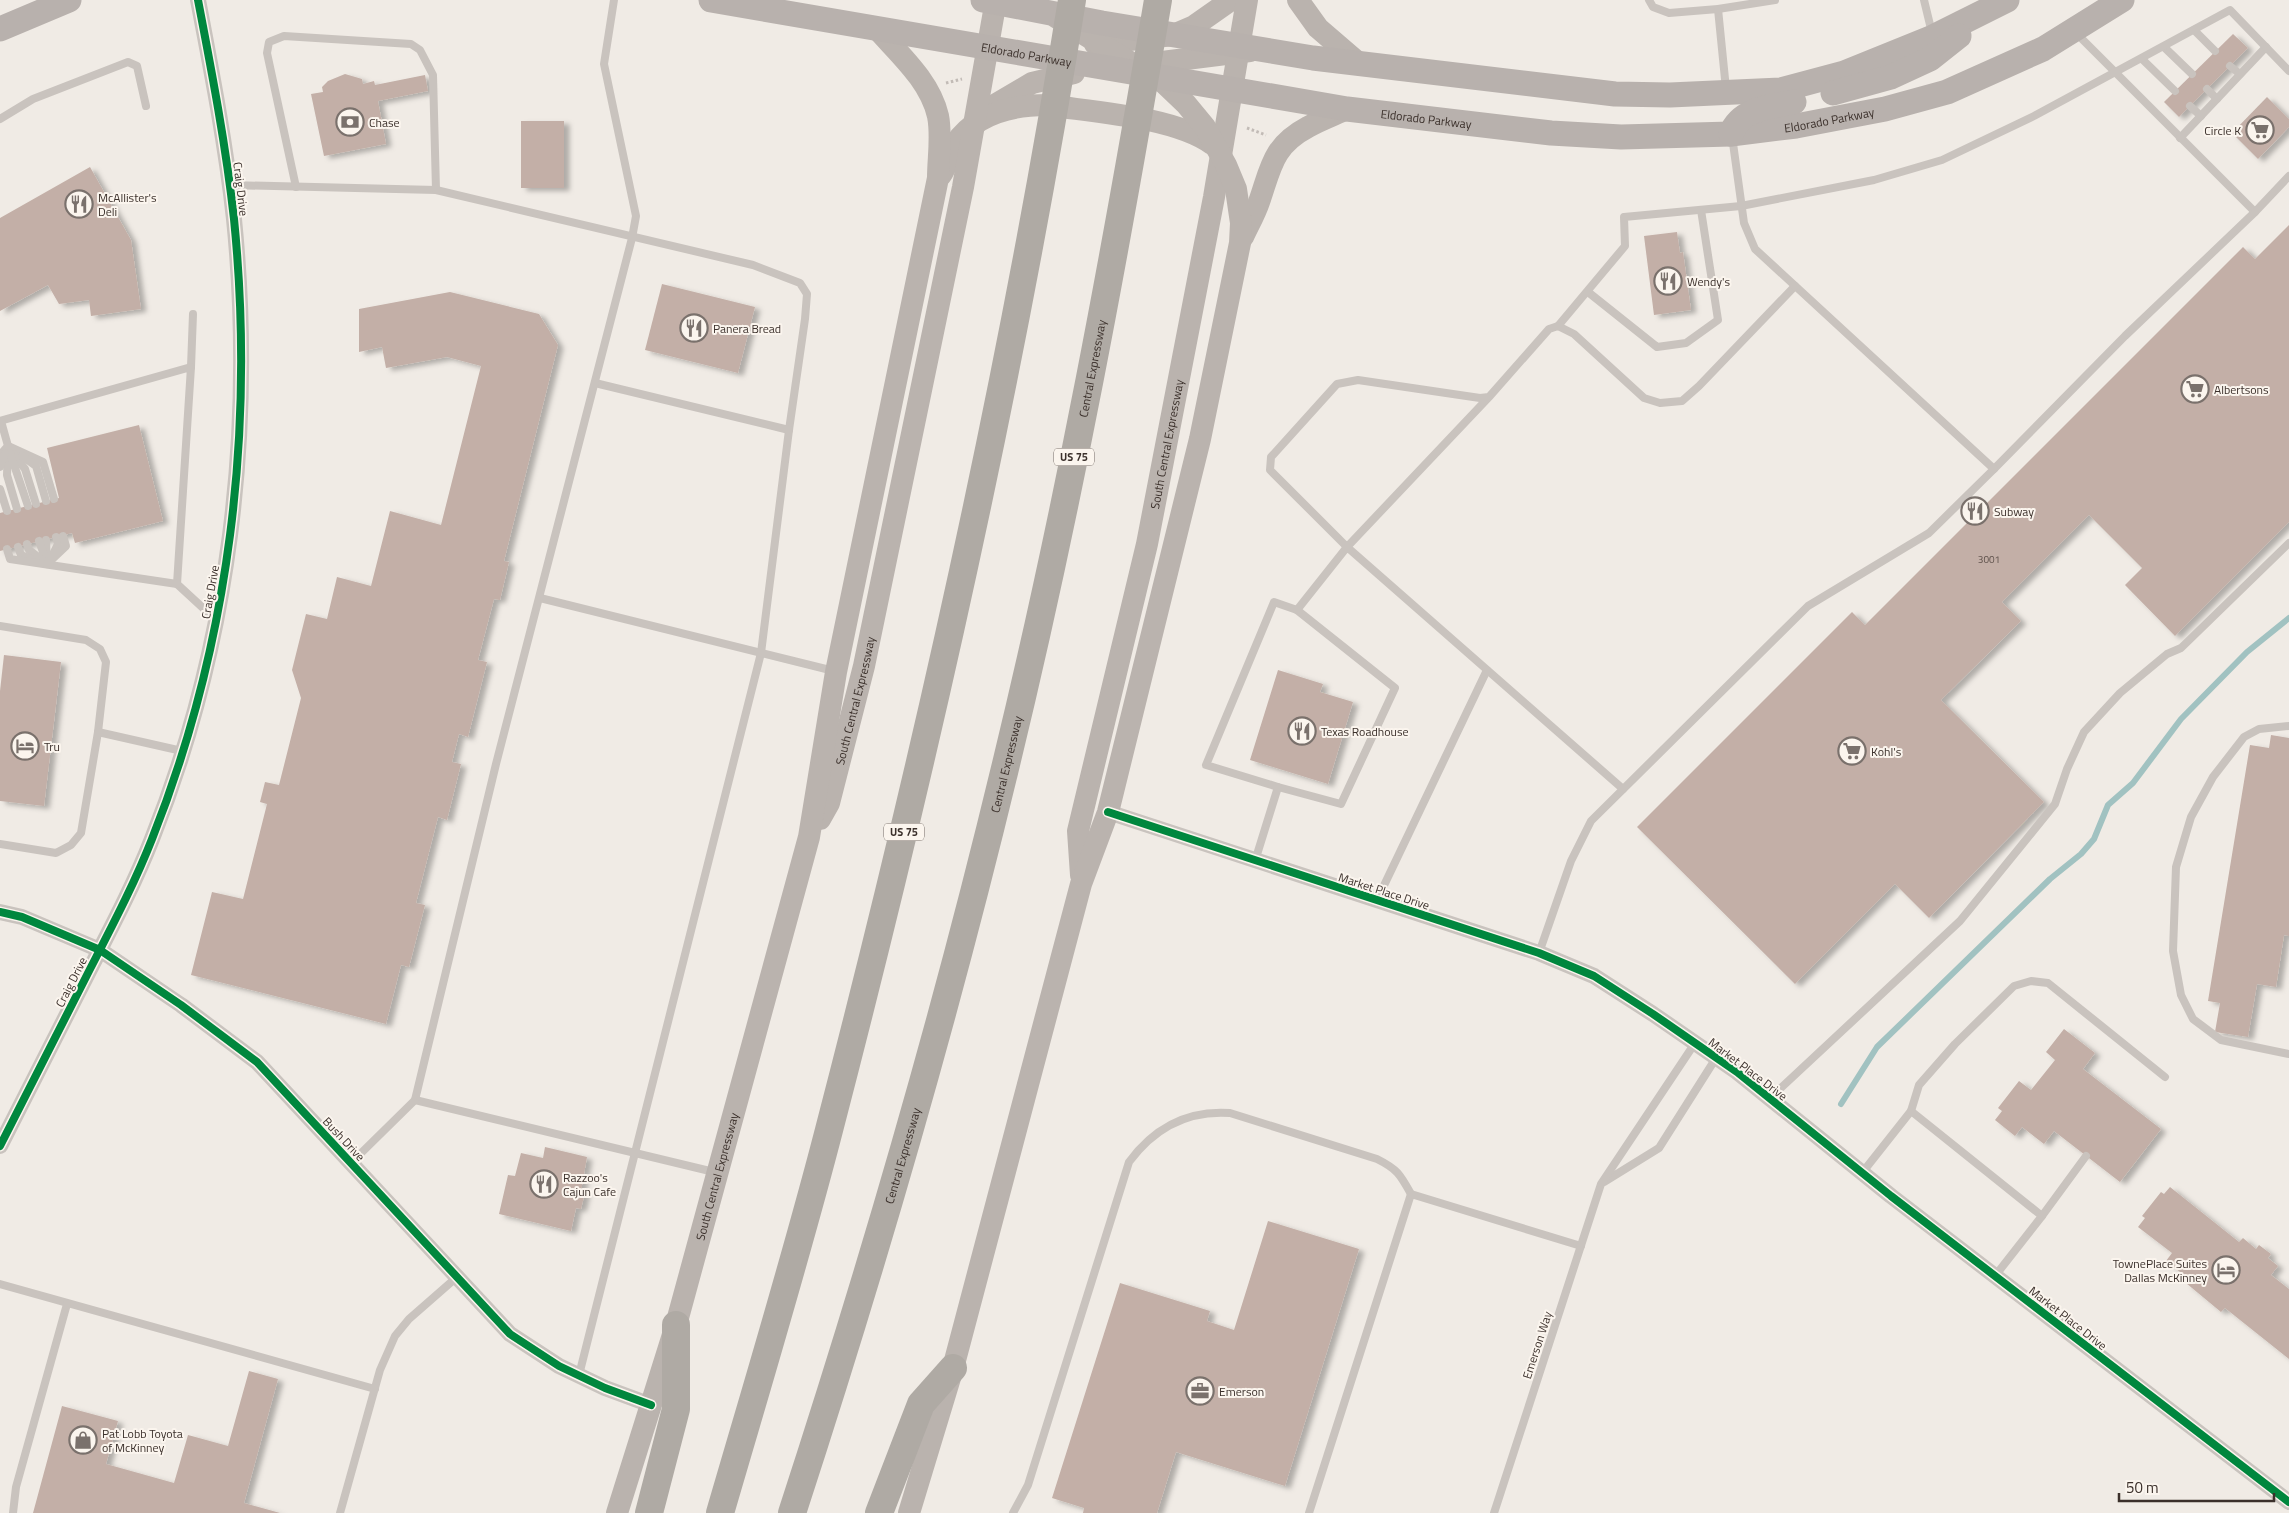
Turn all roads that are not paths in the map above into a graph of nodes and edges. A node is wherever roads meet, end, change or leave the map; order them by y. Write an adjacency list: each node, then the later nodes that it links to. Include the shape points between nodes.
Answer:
1 (69, 0): 19 (main road)
2 (198, 0): 56 (street, Craig Drive)
3 (614, 0): 62 (lane, via 604,64 636,216)
4 (711, 0): 20 (main road, Eldorado Parkway)
5 (983, 0): 17 (main road)
6 (996, 0): 107 (main road, South Central Expressway, via 963,187 864,666 829,803)
7 (1072, 0): 146 (highway, US 75, via 1049,142 996,422 940,678 828,1134)
8 (1158, 0): 147 (highway, Central Expressway / US 75, via 1088,390 1008,756 969,914 904,1148)
9 (1231, 0): 24 (main road, via 1194,26)
10 (1247, 0): 110 (main road, South Central Expressway, via 1214,197 1147,544 1078,831)
11 (1298, 0): 33 (main road, via 1318,28)
12 (1649, 0): 18 (lane, via 1653,7 1669,13)
13 (1775, 0): 18 (lane)
14 (1924, 0): 25 (lane)
15 (2122, 0): 21 (main road, Eldorado Parkway)
16 (1999, 5): 25 (main road); 51 (main road, via 1930,59 1891,77 1760,109 1740,121)
17 (1056, 6): 23 (main road)
18 (1718, 9): 42 (lane)
19 (0, 29)
20 (877, 29): 27 (main road, Eldorado Parkway); 55 (main road, via 918,76 933,102 939,132)
21 (2073, 30): 37 (lane); 51 (main road, Eldorado Parkway, via 2043,49 1947,92 1884,109)
22 (2194, 30): 28 (lane); 29 (lane, via 2230,10); 31 (lane)
23 (1100, 34): 24 (main road); 26 (main road); 27 (main road, via 1053,46); 35 (main road)
24 (1173, 35): 26 (main road); 30 (main road)
25 (1934, 37): 42 (main road, via 1844,73 1781,90)
26 (1133, 41): 35 (main road)
27 (974, 45): 35 (main road, Eldorado Parkway)
28 (2164, 47): 32 (lane); 38 (lane)
29 (2266, 47): 36 (lane); 39 (lane)
30 (1256, 50): 33 (main road); 35 (main road)
31 (2215, 51)
32 (2142, 59): 37 (lane); 41 (lane)
33 (1361, 65): 42 (main road, via 1615,94)
34 (2230, 66): 39 (lane)
35 (1141, 68): 46 (main road, Eldorado Parkway, via 1248,92); 49 (main road, via 1066,74 1032,83 987,110); 53 (main road, via 1186,104)
36 (2289, 71)
37 (2116, 73): 52 (lane); 59 (lane, via 1942,160 1874,180)
38 (2192, 74)
39 (2240, 74): 43 (lane)
40 (2207, 89): 43 (lane)
41 (2175, 91)
42 (1727, 94): 50 (main road, via 1723,114 1711,120 1592,120)
43 (2217, 98): 47 (lane)
44 (146, 106): 48 (lane, via 137,66 128,62 33,98)
45 (2190, 106): 47 (lane)
46 (1346, 108): 50 (main road, Eldorado Parkway); 63 (main road, via 1308,127 1276,155 1259,204)
47 (2201, 116): 52 (lane)
48 (0, 119)
49 (978, 120): 53 (main road, via 1014,107 1047,105 1171,125 1200,135); 55 (main road, via 956,143 946,169)
50 (1552, 133): 51 (main road, Eldorado Parkway, via 1621,137)
51 (1732, 134): 59 (lane)
52 (2180, 138): 61 (lane)
53 (1215, 146): 63 (main road, via 1236,189 1240,208)
54 (2289, 176): 61 (lane)
55 (938, 178): 100 (main road, South Central Expressway)
56 (230, 185): 57 (lane); 96 (street, Craig Drive, via 240,300 242,374 230,544)
57 (296, 187): 58 (lane); 58 (lane, via 267,54 269,42 284,36 411,44 420,50 434,75)
58 (436, 190): 62 (lane)
59 (1741, 206): 60 (lane); 64 (lane, via 1744,223 1756,249)
60 (1701, 210): 65 (lane, via 1624,217 1625,246); 65 (lane, via 1718,320 1686,343 1657,347)
61 (2255, 212): 76 (lane, via 2125,336)
62 (632, 238): 69 (lane); 72 (lane, via 753,265 800,283 807,294)
63 (1240, 243): 106 (main road, South Central Expressway, via 1200,439)
64 (1795, 286): 67 (lane, via 1682,401 1660,403 1644,398 1574,334); 76 (lane)
65 (1588, 292): 67 (lane)
66 (193, 314): 68 (lane)
67 (1558, 326): 70 (lane, via 1549,329)
68 (191, 367): 71 (lane); 93 (lane)
69 (595, 383): 72 (lane); 94 (lane)
70 (1489, 396): 88 (lane); 88 (lane, via 1480,398 1358,380 1337,384 1271,457 1270,470)
71 (1, 421): 73 (lane)
72 (789, 430): 98 (lane)
73 (8, 446): 74 (lane); 75 (lane); 78 (lane, via 43,462); 79 (lane, via 26,469); 80 (lane); 81 (lane, via 7,475)
74 (0, 456)
75 (0, 467)
76 (1994, 469): 105 (lane, via 1929,533 1808,606)
77 (0, 489): 82 (lane)
78 (50, 500)
79 (36, 504)
80 (28, 506)
81 (17, 509)
82 (7, 511)
83 (60, 536): 92 (lane)
84 (42, 540): 92 (lane)
85 (2289, 543): 119 (lane, via 2181,648 2167,654 2120,693 2084,732 2055,804 1960,921)
86 (27, 544): 92 (lane)
87 (18, 547): 92 (lane, via 21,555)
88 (1347, 547): 95 (lane); 99 (lane)
89 (7, 549): 91 (lane)
90 (0, 558): 91 (lane)
91 (10, 559): 92 (lane)
92 (47, 564): 93 (lane)
93 (176, 584): 96 (lane)
94 (540, 598): 98 (lane); 120 (lane, via 496,764)
95 (1297, 610): 104 (lane, via 1274,602 1206,765); 104 (lane, via 1395,688 1341,804)
96 (217, 620): 103 (street, Craig Drive)
97 (0, 626): 102 (lane, via 86,640 100,649 106,662)
98 (761, 653): 100 (lane); 123 (lane)
99 (1487, 670): 105 (lane); 111 (lane)
100 (836, 672): 107 (main road, South Central Expressway)
101 (2289, 726): 116 (lane, via 2259,729 2244,737 2213,777 2191,817 2176,867 2173,950 2181,995 2193,1019 2220,1040)
102 (98, 732): 103 (lane); 108 (lane, via 81,833 72,845 56,853)
103 (182, 751): 113 (street, Craig Drive, via 151,842)
104 (1278, 787): 109 (lane)
105 (1623, 789): 114 (lane, via 1590,821 1571,861)
106 (1108, 812): 109 (street, Market Place Drive); 110 (main road, South Central Expressway)
107 (809, 837): 126 (main road, South Central Expressway)
108 (0, 844)
109 (1255, 861): 111 (street, Market Place Drive)
110 (1081, 884): 137 (main road, South Central Expressway)
111 (1377, 900): 114 (street, Market Place Drive)
112 (0, 912): 113 (street, Bush Drive, via 22,917)
113 (100, 950): 122 (street, Craig Drive); 125 (street, Bush Drive, via 257,1062)
114 (1539, 953): 115 (street, Market Place Drive, via 1594,976)
115 (1695, 1044): 117 (street, Market Place Drive); 128 (lane, Emerson Way)
116 (2289, 1054)
117 (1716, 1058): 119 (street, Market Place Drive); 128 (lane, via 1659,1148)
118 (2165, 1076): 121 (lane, via 2048,982 2031,981 2014,986 1955,1044 1919,1085)
119 (1769, 1098): 127 (street, Market Place Drive)
120 (415, 1100): 123 (lane); 125 (lane)
121 (1911, 1111): 127 (lane); 130 (lane)
122 (0, 1146)
123 (634, 1152): 126 (lane); 138 (lane)
124 (2086, 1156): 130 (lane)
125 (351, 1163): 133 (street, Bush Drive)
126 (718, 1173): 136 (main road, South Central Expressway)
127 (1862, 1173): 132 (street, Market Place Drive)
128 (1601, 1184): 131 (lane, Emerson Way)
129 (1411, 1194): 131 (lane); 150 (lane, via 1400,1173 1377,1159 1230,1113 1208,1112 1160,1130 1141,1145 1129,1162 1028,1485); 151 (lane)
130 (2042, 1216): 132 (lane)
131 (1581, 1246): 152 (lane, Emerson Way)
132 (1995, 1276): 141 (street, Market Place Drive)
133 (457, 1277): 138 (street, Bush Drive, via 510,1334); 139 (lane, via 409,1319 395,1336)
134 (0, 1284): 135 (lane)
135 (67, 1304): 139 (lane); 142 (lane, via 16,1487)
136 (676, 1325): 140 (main road, South Central Expressway); 145 (highway, via 676,1409)
137 (953, 1368): 148 (highway, via 921,1404); 149 (main road, South Central Expressway)
138 (578, 1376): 140 (street, Bush Drive)
139 (375, 1389): 143 (lane)
140 (651, 1406): 144 (main road, South Central Expressway)
141 (2289, 1502)
142 (13, 1513)
143 (340, 1513)
144 (617, 1513)
145 (648, 1513)
146 (720, 1513)
147 (792, 1513)
148 (879, 1513)
149 (909, 1513)
150 (1013, 1513)
151 (1309, 1513)
152 (1494, 1513)

